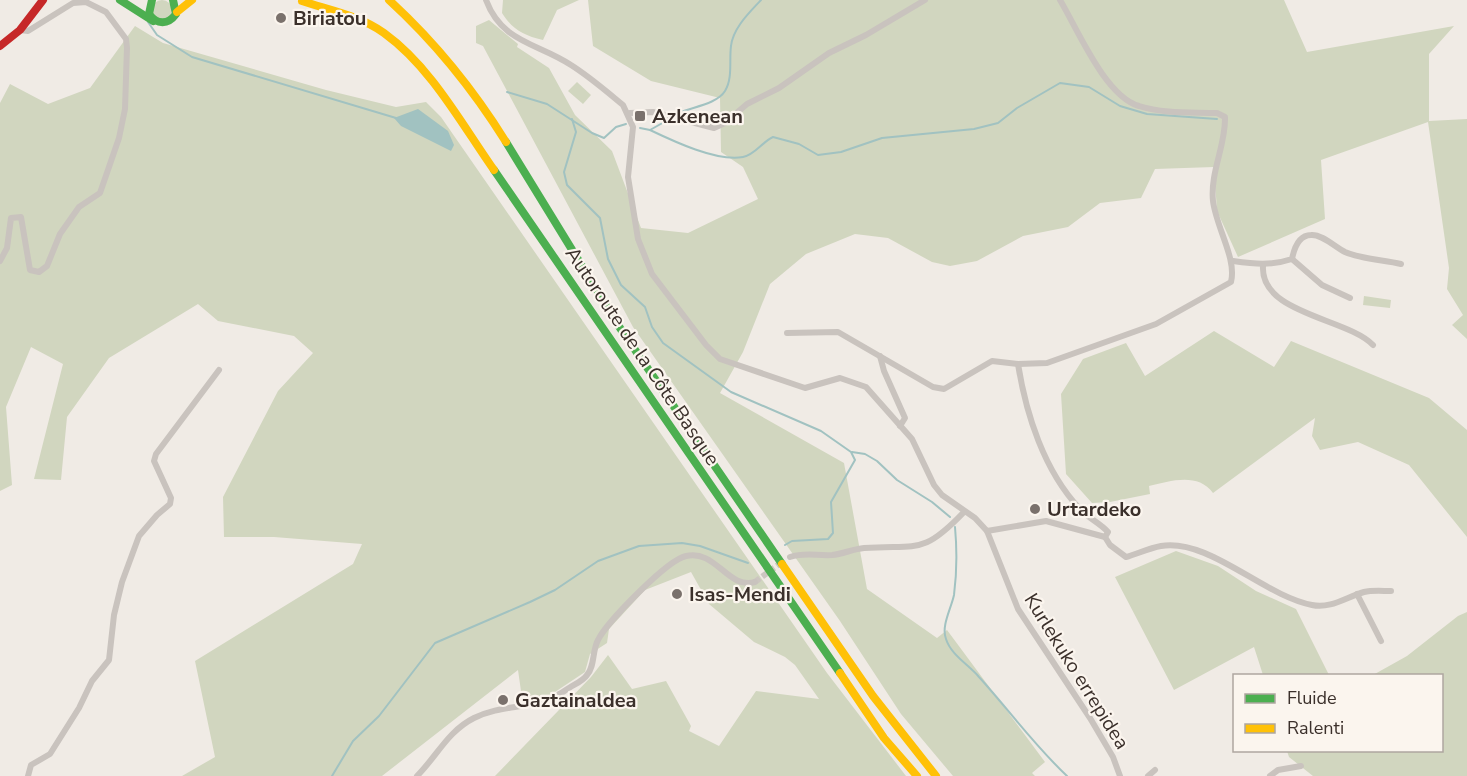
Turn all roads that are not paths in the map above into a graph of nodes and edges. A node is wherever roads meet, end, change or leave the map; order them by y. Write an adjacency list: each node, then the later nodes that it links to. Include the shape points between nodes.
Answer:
1 (33, 0): 13 (main road)
2 (43, 0): 13 (main road)
3 (173, 0): 12 (main road)
4 (192, 0): 12 (main road)
5 (389, 0): 43 (main road, Autoroute de la Côte Basque, via 444,55 690,431 896,729)
6 (486, 0): 17 (street, via 501,27 569,64)
7 (925, 0): 17 (street, via 829,53 714,128 653,112)
8 (1060, 0): 20 (street, via 1119,96 1137,106 1225,117 1213,198 1220,232)
9 (151, 1): 11 (main road, via 139,7); 14 (main road, via 149,14)
10 (302, 1): 42 (main road, Autoroute de la Côte Basque, via 360,20 384,33 430,77 884,738)
11 (122, 2): 14 (main road)
12 (177, 12): 14 (main road, via 167,23)
13 (32, 14): 15 (main road)
14 (154, 21)
15 (20, 30): 16 (main road); 19 (street, via 28,31 73,3 86,2 106,12 126,39 124,109 119,138 100,193 79,207 60,234 47,266 39,272 30,270 21,217 11,218 7,248)
16 (0, 46)
17 (630, 114): 29 (street, Kurlekuko errepidea, via 633,127 628,177 638,238 652,274 706,345 720,359 805,388 827,380 853,380 866,387)
18 (1292, 259): 21 (street, via 1301,240 1314,234 1346,252); 22 (street); 23 (street, via 1322,285)
19 (0, 261)
20 (1233, 261): 22 (street); 27 (street, via 1231,282 1225,287 1156,324 1047,363)
21 (1401, 264)
22 (1263, 266): 25 (street, via 1268,287 1281,299 1330,324 1363,334)
23 (1350, 298)
24 (787, 333): 26 (street, via 837,332)
25 (1373, 345)
26 (880, 356): 27 (street, via 938,389 951,387 992,361); 29 (street, via 905,418)
27 (1018, 364): 32 (street, via 1023,394 1038,438 1062,486 1079,508 1103,526 1108,532)
28 (219, 370): 40 (street, via 156,454 154,461 171,504 139,536 114,615 109,660 92,681 50,754 31,765)
29 (900, 426): 30 (street, Kurlekuko errepidea, via 918,448 934,485)
30 (964, 512): 31 (street, Kurlekuko errepidea); 33 (street, via 916,548 865,548 834,555)
31 (987, 531): 32 (street, via 1046,521); 44 (street, Kurlekuko errepidea, via 1018,609 1090,718)
32 (1105, 537): 36 (street, via 1125,557 1162,546 1186,548 1227,563 1260,585 1312,605 1330,606)
33 (790, 557)
34 (755, 582): 41 (street, via 744,584 704,557 678,559 644,588 602,634 584,679 549,701 485,713 464,724 445,740)
35 (1391, 591): 36 (street)
36 (1357, 594): 37 (street)
37 (1381, 641)
38 (1301, 766): 46 (street, via 1278,770)
39 (1155, 770): 45 (street)
40 (28, 776)
41 (417, 776)
42 (917, 776)
43 (936, 776)
44 (1120, 776)
45 (1148, 776)
46 (1270, 776)

